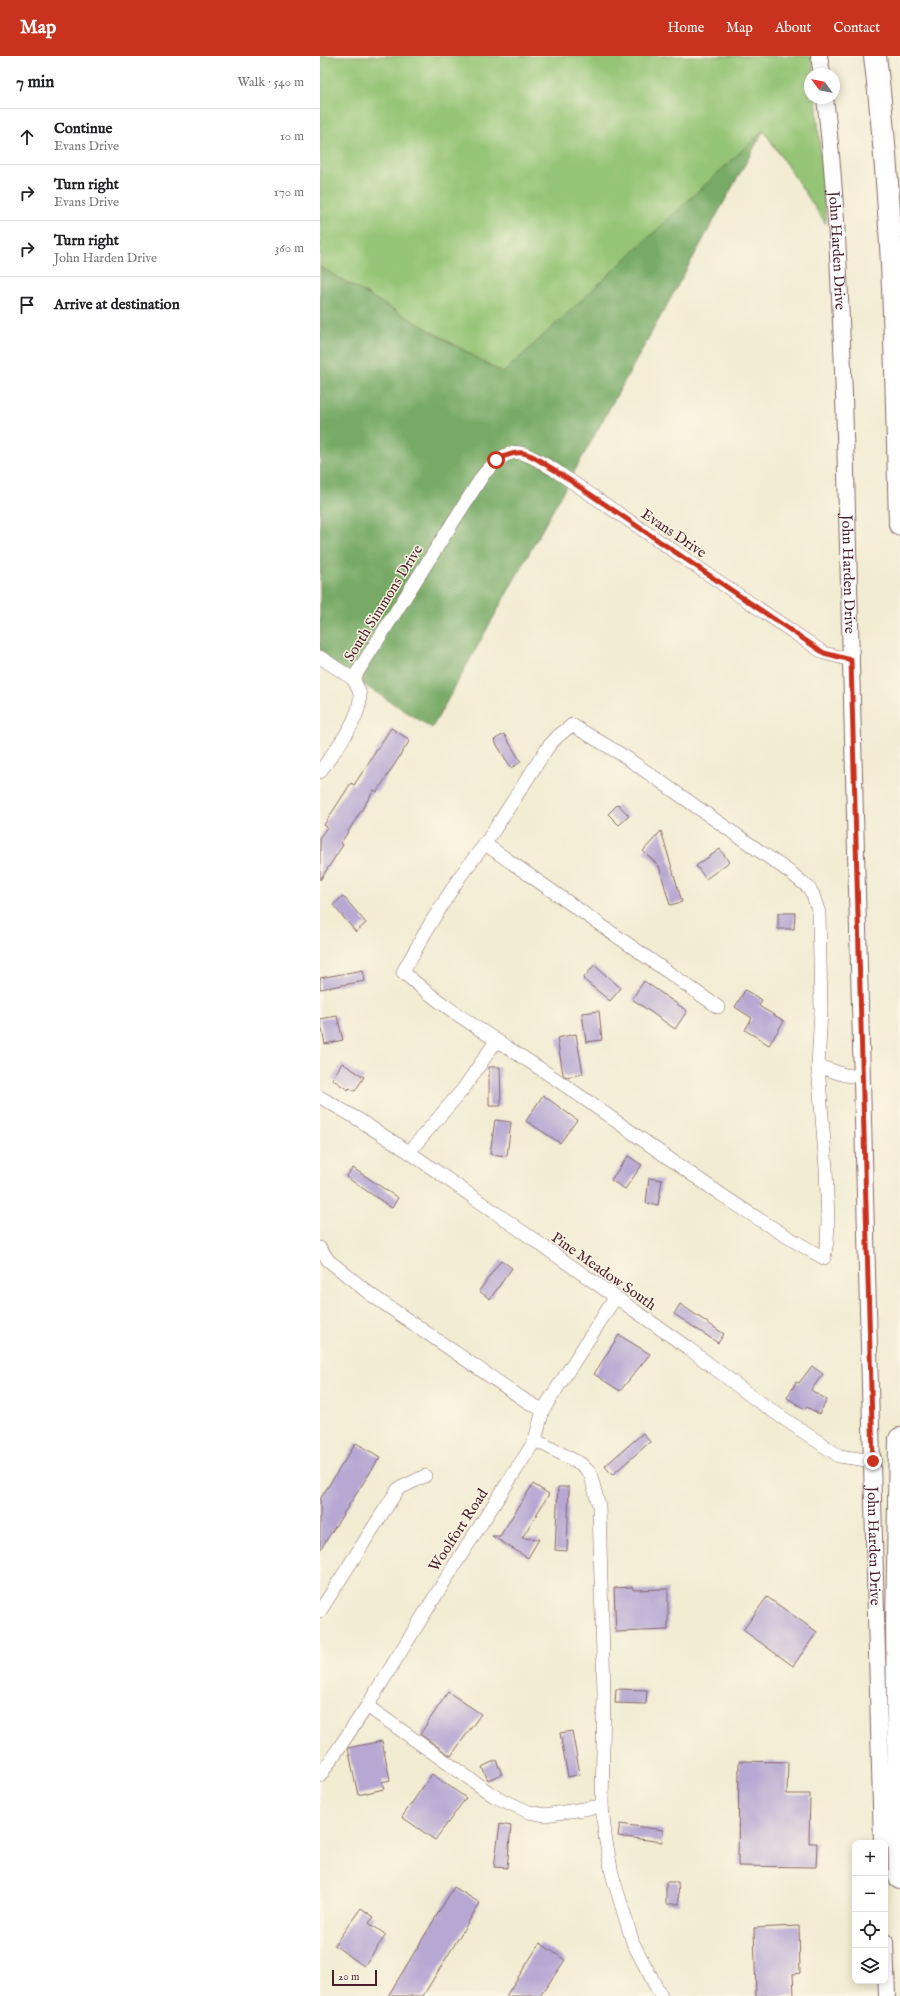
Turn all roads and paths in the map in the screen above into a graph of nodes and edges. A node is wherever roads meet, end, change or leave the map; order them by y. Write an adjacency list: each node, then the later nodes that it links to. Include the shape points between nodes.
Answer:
1 (819, 56): 3 (street)
2 (875, 56): 6 (highway, via 883,118 890,224)
3 (821, 68)
4 (826, 104): 8 (street, John Harden Drive, via 839,264)
5 (483, 475): 8 (street, Evans Drive, via 496,460 512,452 526,453 824,653); 9 (street, South Simmons Drive)
6 (900, 524)
7 (320, 657): 9 (street)
8 (851, 660): 15 (street, John Harden Drive)
9 (353, 679): 10 (street, South Simmons Drive, via 360,694 359,708)
10 (320, 772)
11 (485, 844): 12 (street); 13 (street, via 461,874 403,972); 14 (street, via 548,747 572,725 624,756 792,873 809,888 819,913 821,1010)
12 (718, 1007)
13 (496, 1041): 14 (street, via 557,1080 720,1194 789,1239 824,1258 827,1214); 17 (street, via 464,1088)
14 (818, 1066): 15 (street, via 845,1075)
15 (862, 1076): 23 (street, John Harden Drive)
16 (320, 1097): 17 (street, Pine Meadow South)
17 (409, 1152): 19 (street, Pine Meadow South)
18 (320, 1248): 20 (street, via 328,1260 370,1294)
19 (615, 1298): 20 (street, Woolfort Road); 23 (street, Pine Meadow South, via 839,1456)
20 (543, 1410): 22 (street, Woolfort Road)
21 (900, 1439): 30 (highway, via 897,1628)
22 (534, 1440): 26 (street, Woolfort Road); 28 (street, via 581,1464 590,1473 599,1506 604,1693)
23 (873, 1461): 29 (street, John Harden Drive)
24 (425, 1476): 25 (street, via 398,1489)
25 (320, 1611)
26 (367, 1706): 27 (street, Woolfort Road); 28 (street, via 494,1796 529,1812 545,1815)
27 (320, 1776)
28 (602, 1806): 32 (street, via 612,1874 633,1943)
29 (882, 1840)
30 (900, 1878)
31 (885, 1948): 33 (street)
32 (661, 1996)
33 (887, 1996)

